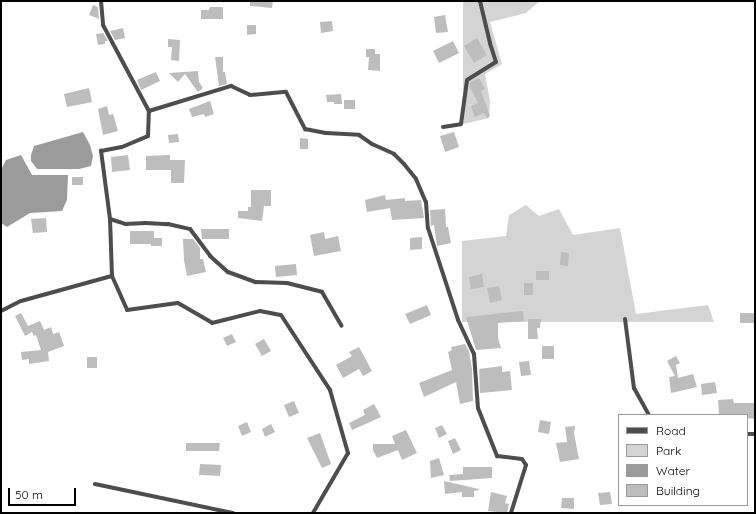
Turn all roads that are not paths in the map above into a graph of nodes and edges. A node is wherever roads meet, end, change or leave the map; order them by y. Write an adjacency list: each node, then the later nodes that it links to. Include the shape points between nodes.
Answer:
1 (101, 1): 3 (street, via 103,25)
2 (480, 1): 4 (street, via 496,62 467,80 461,124)
3 (149, 111): 5 (street, via 148,136 122,147 101,151); 14 (street, via 232,86 250,95 286,92 305,129 359,135 394,154 404,164 416,179 426,202 428,228 458,320 474,354 478,408 497,456 522,459 526,465)
4 (443, 127)
5 (110, 218): 6 (street); 9 (street, via 125,224 168,224 190,229 210,256 228,272 256,282 287,283 322,292)
6 (112, 276): 7 (street, via 21,301); 13 (street, via 127,310 178,303 212,323 260,311 281,315 330,390 348,453)
7 (1, 311)
8 (625, 319): 10 (street, via 634,388)
9 (342, 326)
10 (648, 414)
11 (95, 484): 12 (street)
12 (233, 513)
13 (313, 513)
14 (511, 513)

